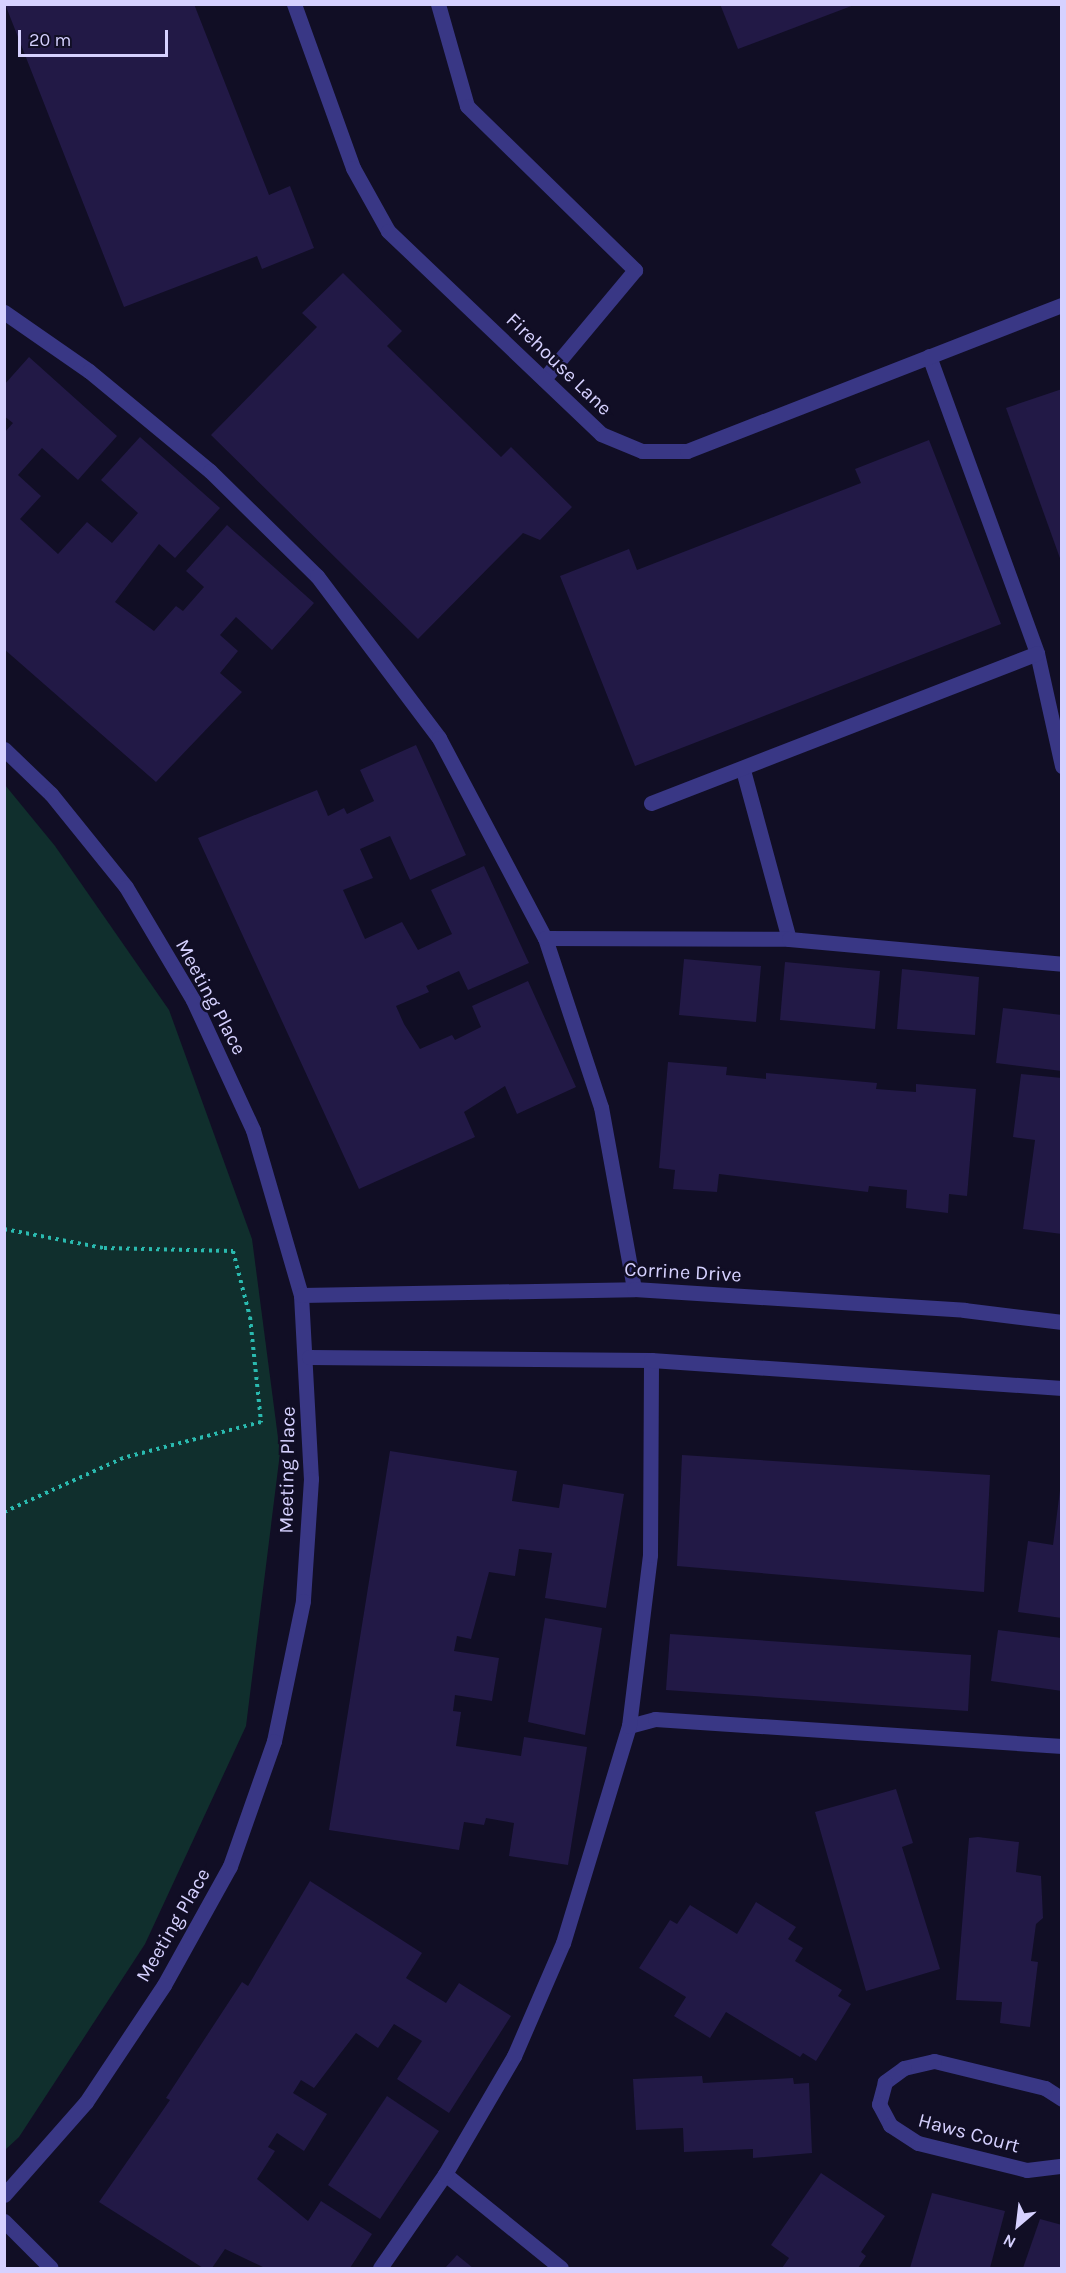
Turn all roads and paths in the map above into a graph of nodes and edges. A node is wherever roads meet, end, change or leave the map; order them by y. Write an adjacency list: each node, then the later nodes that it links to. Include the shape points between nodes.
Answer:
1 (294, 4): 6 (street, Firehouse Lane, via 353,168 388,231)
2 (438, 4): 6 (street, via 467,106 635,270)
3 (1062, 305): 5 (street, Firehouse Lane)
4 (4, 312): 12 (street, via 210,471 317,576 439,738)
5 (929, 356): 6 (street, Firehouse Lane, via 687,451 642,451 601,434); 7 (street)
6 (544, 379)
7 (1037, 653): 9 (street); 10 (street)
8 (4, 749): 17 (street, Meeting Place, via 51,794 126,887 193,1000 253,1130)
9 (1062, 766)
10 (743, 770): 11 (street); 13 (street)
11 (651, 803)
12 (545, 938): 13 (street); 16 (street, via 601,1107)
13 (789, 939): 14 (street)
14 (1062, 964)
15 (4, 1229): 22 (path, via 104,1248 233,1251 250,1317 261,1422 123,1458)
16 (634, 1289): 17 (street, Corrine Drive); 18 (street, Corrine Drive, via 964,1310)
17 (301, 1295): 19 (street, Meeting Place)
18 (1062, 1322)
19 (309, 1357): 20 (street); 28 (street, Meeting Place, via 312,1479 303,1601 274,1741 230,1866 164,1985 86,2102)
20 (651, 1360): 21 (street); 23 (street, via 650,1555)
21 (1062, 1388)
22 (4, 1512)
23 (629, 1726): 24 (street, via 655,1719); 27 (street, via 563,1943 514,2056)
24 (1062, 1746)
25 (1062, 2099): 26 (street, Haws Court, via 1045,2088 934,2061 885,2082 879,2104 890,2125 918,2143 1027,2170)
26 (1062, 2166)
27 (445, 2174): 31 (street); 32 (street)
28 (4, 2195)
29 (4, 2221): 30 (street)
30 (51, 2268)
31 (380, 2268)
32 (561, 2268)

